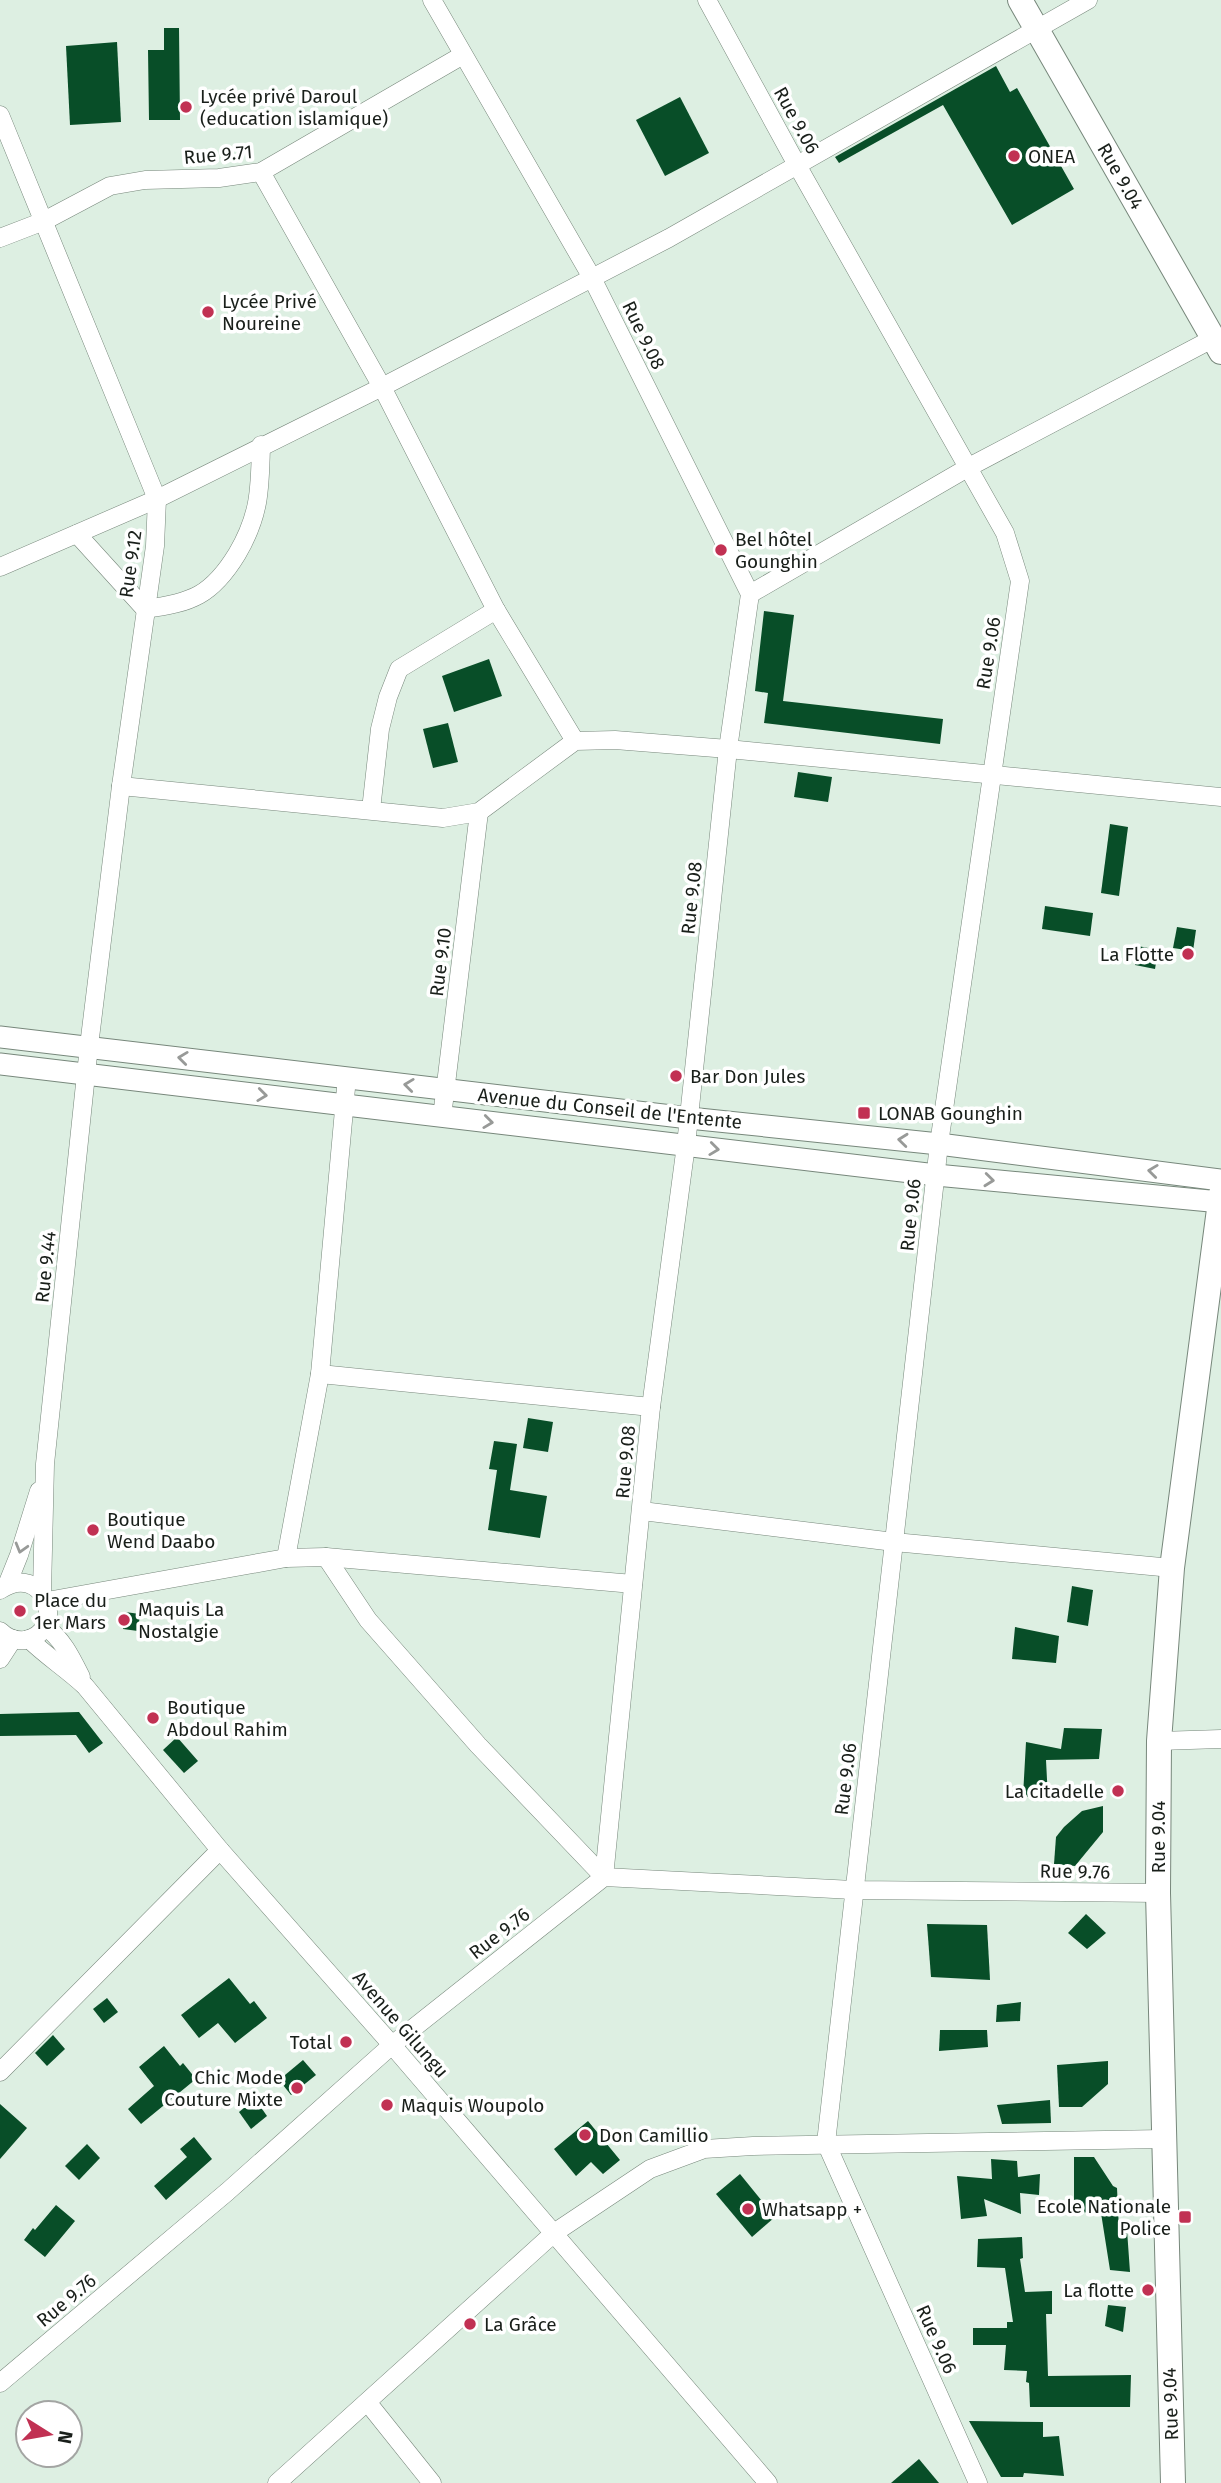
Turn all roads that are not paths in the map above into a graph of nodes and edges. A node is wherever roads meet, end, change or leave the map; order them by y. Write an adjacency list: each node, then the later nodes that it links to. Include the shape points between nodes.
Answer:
1 (432, 0): 6 (street, Rue 9.08)
2 (708, 0): 8 (street, Rue 9.06)
3 (1020, 0): 5 (main road, Rue 9.04)
4 (1088, 0): 5 (street)
5 (1036, 29): 8 (street); 13 (main road, Rue 9.04)
6 (463, 55): 9 (street, Rue 9.71); 12 (street, Rue 9.08)
7 (0, 115): 10 (street, Rue 9.12)
8 (797, 165): 12 (street); 16 (street, Rue 9.06)
9 (261, 172): 10 (street, Rue 9.71, via 110,186); 14 (street)
10 (44, 221): 11 (street, Rue 9.71); 17 (street, Rue 9.12)
11 (0, 238)
12 (592, 276): 14 (street); 20 (street, Rue 9.08)
13 (1218, 345): 16 (street)
14 (382, 387): 15 (street); 22 (street)
15 (261, 445): 17 (street); 21 (street, via 255,517 222,578 186,601)
16 (969, 467): 20 (street); 25 (street, Rue 9.06, via 1005,533 1020,581)
17 (157, 499): 18 (street); 21 (street, Rue 9.12)
18 (77, 534): 19 (street); 21 (street)
19 (0, 567)
20 (750, 594): 24 (street, Rue 9.08)
21 (145, 609): 26 (street, Rue 9.12)
22 (496, 610): 23 (street); 28 (street, via 399,669 380,729)
23 (575, 741): 24 (street); 29 (street)
24 (728, 749): 25 (street); 38 (street, Rue 9.08)
25 (991, 774): 27 (street); 39 (street, Rue 9.06)
26 (121, 786): 28 (street); 31 (street, Rue 9.12)
27 (1221, 797)
28 (371, 810): 29 (street, via 443,818)
29 (479, 812): 35 (street, Rue 9.10)
30 (0, 1037): 31 (street, Avenue du Conseil de l'Entente)
31 (89, 1046): 33 (street, Rue 9.44); 34 (street, Avenue du Conseil de l'Entente, one-way to 31)
32 (0, 1064): 33 (street, Avenue du Conseil de l'Entente)
33 (87, 1074): 36 (street, Avenue du Conseil de l'Entente, one-way to 36); 45 (street, Rue 9.44)
34 (347, 1077): 35 (street, Avenue du Conseil de l'Entente, one-way to 34); 36 (street)
35 (445, 1090): 37 (street, Rue 9.10); 38 (street, Avenue du Conseil de l'Entente)
36 (345, 1104): 37 (street, Avenue du Conseil de l'Entente); 43 (street)
37 (442, 1117): 40 (street, Avenue du Conseil de l'Entente, one-way to 40)
38 (690, 1118): 39 (street, Avenue du Conseil de l'Entente, one-way to 38); 40 (street, Rue 9.08)
39 (939, 1144): 41 (street, Rue 9.06); 42 (street, Avenue du Conseil de l'Entente, one-way to 39)
40 (686, 1145): 41 (street, Avenue du Conseil de l'Entente, one-way to 41); 44 (street, Rue 9.08)
41 (936, 1175): 42 (street, Avenue du Conseil de l'Entente, one-way to 42); 47 (street, Rue 9.06)
42 (1221, 1195): 50 (main road, Rue 9.04)
43 (320, 1374): 44 (street); 49 (street)
44 (651, 1406): 46 (street, Rue 9.08)
45 (45, 1464): 52 (street, one-way to 52); 53 (street)
46 (642, 1511): 47 (street); 51 (street, Rue 9.08)
47 (894, 1542): 50 (street); 62 (street, Rue 9.06)
48 (326, 1557): 49 (street); 51 (street); 61 (street, via 377,1630)
49 (286, 1558): 53 (street)
50 (1172, 1568): 59 (main road, Rue 9.04)
51 (633, 1584): 61 (street, Rue 9.08)
52 (4, 1588): 53 (street, via 19,1582 31,1584)
53 (44, 1596): 54 (street, via 49,1613)
54 (45, 1626): 55 (street, via 38,1634); 57 (street, via 69,1653)
55 (14, 1636): 56 (street); 57 (street, via 66,1668)
56 (0, 1659)
57 (85, 1686): 60 (street, Avenue Gilungu)
58 (1221, 1739): 59 (street)
59 (1159, 1741): 63 (main road, Rue 9.04)
60 (220, 1850): 64 (street, Avenue Gilungu); 65 (street)
61 (604, 1877): 62 (street, Rue 9.76); 64 (street, Rue 9.76)
62 (853, 1890): 63 (street, Rue 9.76); 67 (street, Rue 9.06)
63 (1158, 1893): 66 (main road, Rue 9.04)
64 (392, 2045): 68 (street, Avenue Gilungu); 69 (street, Rue 9.76, via 228,2192)
65 (0, 2072)
66 (1163, 2139): 67 (street); 75 (main road, Rue 9.04)
67 (826, 2143): 68 (street, via 704,2149 650,2169); 74 (street, Rue 9.06)
68 (554, 2233): 70 (street); 73 (street, Avenue Gilungu)
69 (0, 2383)
70 (368, 2403): 71 (street); 72 (street)
71 (277, 2483)
72 (432, 2483)
73 (768, 2483)
74 (978, 2483)
75 (1173, 2483)

